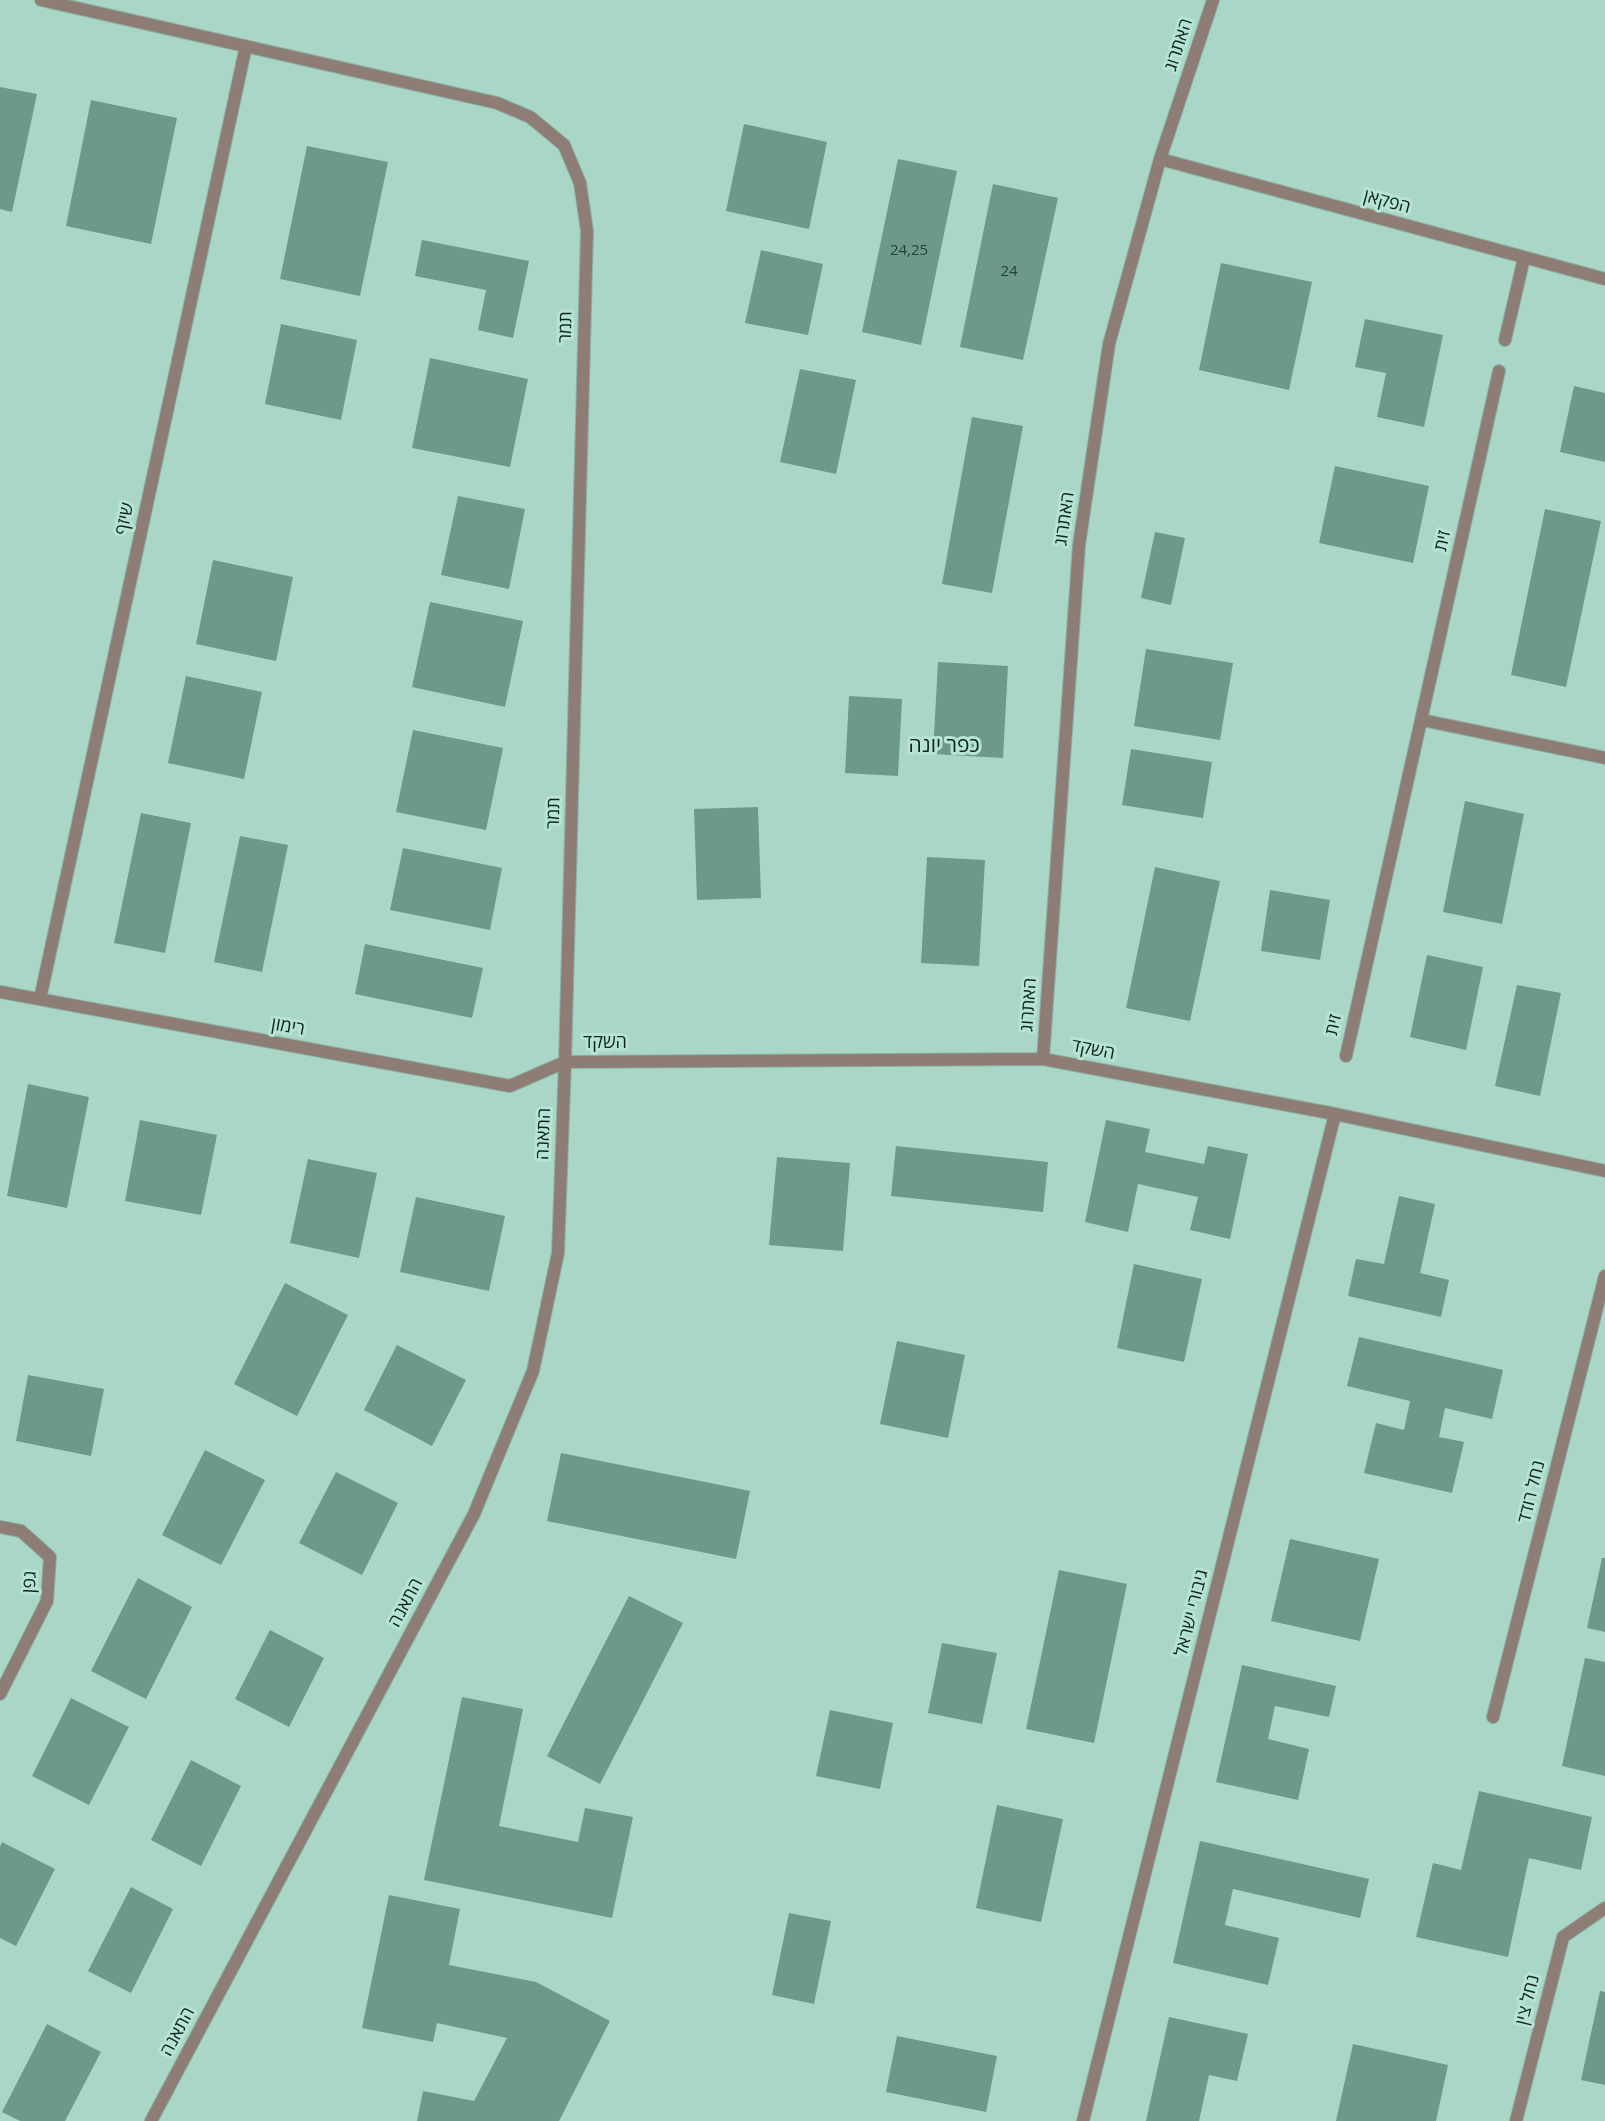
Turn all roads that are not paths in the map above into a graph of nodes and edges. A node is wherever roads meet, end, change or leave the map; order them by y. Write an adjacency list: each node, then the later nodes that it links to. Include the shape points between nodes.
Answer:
1 (41, 0): 3 (street, תמר)
2 (1213, 0): 4 (street, האתרוג)
3 (246, 46): 12 (street, שיזף); 15 (street, תמר, via 497,102 530,117 564,146 580,183 587,231)
4 (1160, 159): 5 (street, הפקאן); 14 (street, האתרוג, via 1109,344 1079,545)
5 (1524, 258): 6 (street, הפקאן); 7 (street)
6 (1605, 279)
7 (1506, 340)
8 (1499, 371): 9 (street, זית)
9 (1422, 720): 10 (street); 13 (street, זית)
10 (1605, 758)
11 (0, 992): 12 (street, רימון)
12 (40, 999): 15 (street, רימון, via 510,1086)
13 (1346, 1056)
14 (1043, 1059): 15 (street, השקד); 16 (street, השקד)
15 (565, 1062): 23 (street, התאנה, via 558,1253 532,1371 474,1514)
16 (1335, 1114): 17 (street, השקד); 24 (street, גיבורי ישראל)
17 (1605, 1171)
18 (1605, 1276): 21 (street, נחל רודד)
19 (0, 1527): 20 (street, גפן, via 21,1531 50,1557 47,1601)
20 (0, 1694)
21 (1493, 1717)
22 (1605, 1908): 25 (street, נחל צין, via 1563,1937)
23 (151, 2121)
24 (1083, 2121)
25 (1516, 2121)

